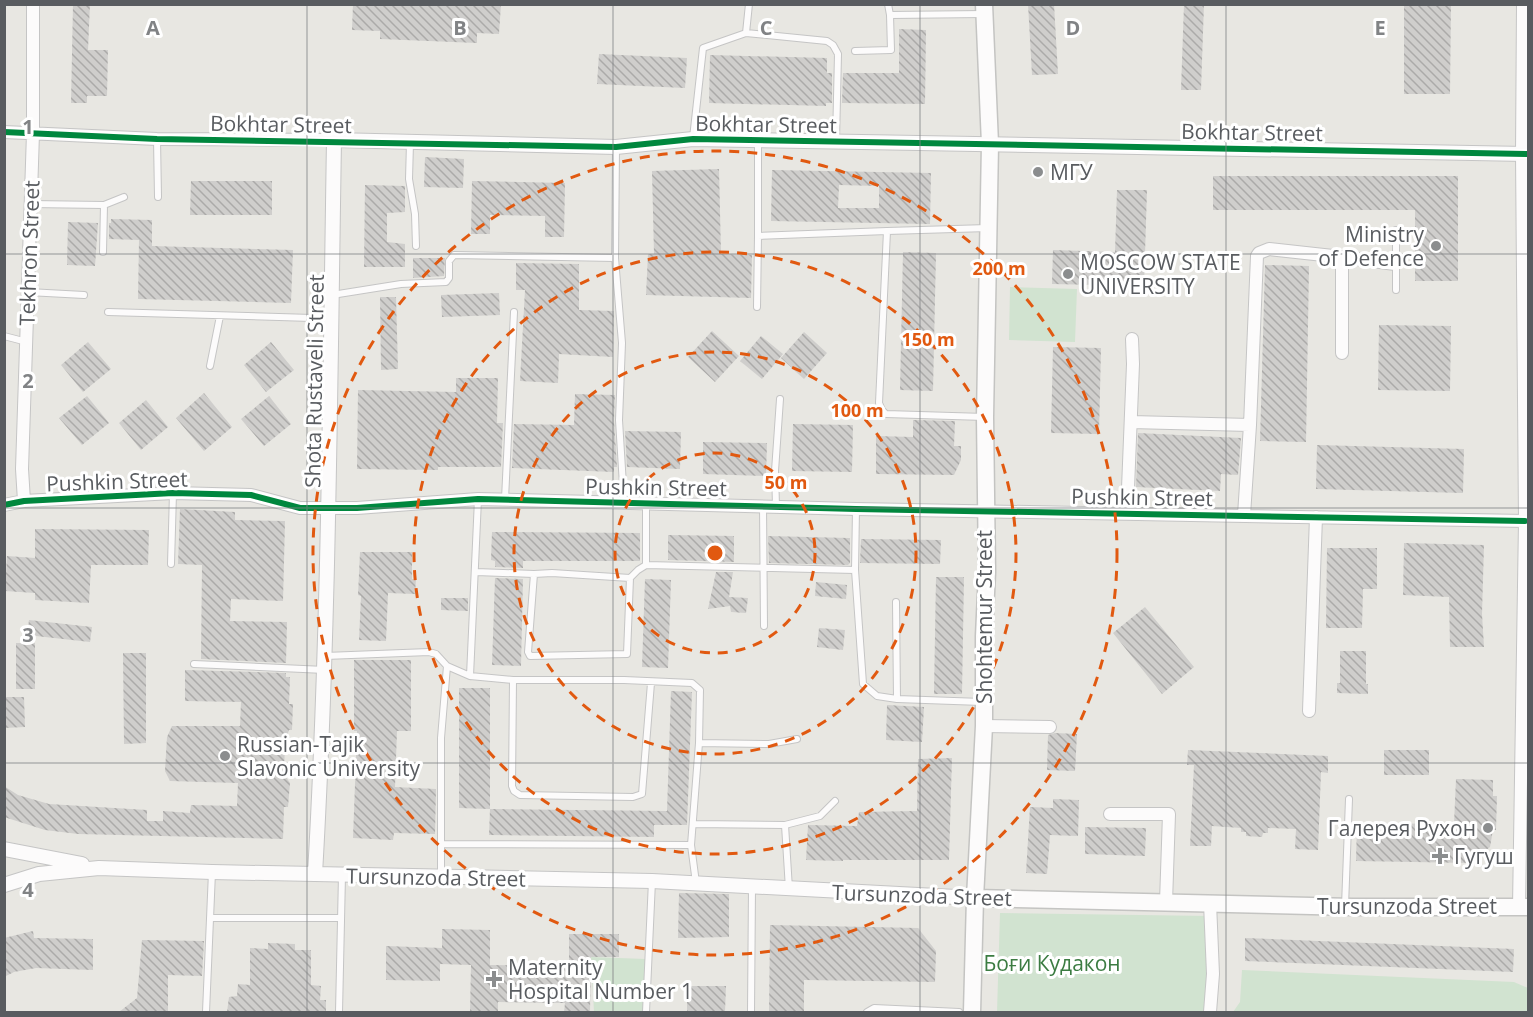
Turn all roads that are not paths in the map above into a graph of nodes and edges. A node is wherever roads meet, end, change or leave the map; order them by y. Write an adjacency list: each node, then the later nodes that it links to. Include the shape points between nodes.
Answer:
1 (33, 4): 11 (street, Tekhron Street)
2 (749, 4): 7 (lane)
3 (888, 4): 6 (lane)
4 (1523, 4): 9 (street)
5 (984, 9): 6 (lane); 18 (main road, Shohtemur Street)
6 (890, 15): 8 (lane, via 891,50)
7 (746, 33): 13 (lane, via 703,48); 17 (lane, via 827,41 833,45 838,54)
8 (855, 51)
9 (1526, 61): 20 (street)
10 (4, 132): 11 (street, Bokhtar Street)
11 (33, 134): 12 (street, Bokhtar Street); 23 (street, Tekhron Street)
12 (157, 139): 14 (street, Bokhtar Street); 22 (lane)
13 (693, 139): 15 (street, Bokhtar Street); 19 (street, Bokhtar Street)
14 (334, 140): 16 (street, Bokhtar Street); 37 (street, Shota Rustaveli Street)
15 (758, 141): 17 (street, Bokhtar Street); 28 (lane)
16 (410, 142): 19 (street, Bokhtar Street); 29 (lane, via 409,179)
17 (836, 142): 18 (street, Bokhtar Street)
18 (990, 144): 20 (street, Bokhtar Street); 25 (main road, Shohtemur Street)
19 (616, 147): 32 (lane)
20 (1525, 154): 67 (street)
21 (124, 197): 24 (lane)
22 (159, 198)
23 (29, 204): 24 (lane); 35 (street, Tekhron Street)
24 (104, 205): 30 (lane)
25 (989, 228): 27 (lane); 49 (main road, Shohtemur Street)
26 (1396, 230): 33 (lane)
27 (887, 231): 28 (lane); 49 (lane, via 879,403 882,410 886,414)
28 (758, 236): 38 (lane)
29 (416, 246)
30 (103, 252)
31 (1342, 257): 33 (street); 46 (street); 51 (street, via 1269,249 1257,256)
32 (615, 258): 37 (lane, via 454,255 449,261 446,282 401,284); 56 (lane, via 622,343)
33 (1395, 264): 34 (lane)
34 (1396, 290)
35 (28, 292): 36 (lane); 45 (street, Tekhron Street)
36 (84, 295)
37 (332, 296): 42 (street, Shota Rustaveli Street)
38 (757, 307)
39 (108, 312): 41 (lane)
40 (514, 312): 54 (lane)
41 (220, 316): 42 (lane, via 312,318); 47 (lane)
42 (332, 324): 61 (street, Shota Rustaveli Street)
43 (4, 336): 45 (lane)
44 (1132, 339): 50 (street)
45 (27, 342): 55 (street, Tekhron Street)
46 (1342, 353)
47 (210, 366)
48 (780, 399): 60 (lane)
49 (985, 417): 63 (main road, Shohtemur Street)
50 (1131, 422): 51 (street); 64 (street)
51 (1250, 425): 65 (street)
52 (173, 493): 55 (street, Pushkin Street); 61 (street, Pushkin Street, via 252,495 300,508); 68 (lane)
53 (478, 499): 54 (street, Pushkin Street); 61 (street, Pushkin Street); 72 (lane)
54 (505, 500): 56 (street, Pushkin Street)
55 (24, 501): 58 (street, Pushkin Street)
56 (624, 502): 57 (street, Pushkin Street)
57 (646, 502): 59 (street, Pushkin Street); 69 (lane)
58 (4, 505)
59 (763, 506): 60 (street, Pushkin Street); 70 (lane)
60 (776, 506): 62 (street, Pushkin Street)
61 (328, 508): 77 (street, Shota Rustaveli Street)
62 (856, 508): 63 (street, Pushkin Street); 71 (lane)
63 (985, 510): 64 (street, Pushkin Street); 85 (main road, Shohtemur Street)
64 (1127, 513): 65 (street, Pushkin Street)
65 (1244, 515): 66 (street, Pushkin Street)
66 (1316, 517): 67 (street, Pushkin Street); 86 (street)
67 (1525, 521): 115 (street)
68 (171, 564)
69 (646, 566): 70 (lane); 74 (lane)
70 (763, 568): 71 (lane); 76 (lane)
71 (855, 570): 84 (lane, via 863,684 877,696)
72 (476, 572): 73 (lane); 81 (lane)
73 (534, 574): 74 (lane); 74 (lane, via 528,652 536,657 627,654)
74 (630, 578)
75 (896, 602): 84 (lane)
76 (764, 626)
77 (326, 656): 79 (lane, via 429,652); 80 (street, Shota Rustaveli Street)
78 (194, 664): 80 (lane)
79 (447, 666): 81 (lane); 98 (lane, via 441,738)
80 (325, 670): 91 (street, Shota Rustaveli Street)
81 (470, 676): 82 (lane)
82 (513, 680): 83 (lane); 83 (lane, via 514,791 520,795 633,797 642,794)
83 (651, 682): 90 (lane, via 698,686)
84 (897, 699): 85 (lane)
85 (983, 702): 87 (main road, Shohtemur Street)
86 (1309, 711)
87 (984, 726): 88 (street); 111 (main road, Shohtemur Street)
88 (1050, 727)
89 (797, 739): 90 (lane, via 769,744)
90 (699, 743): 96 (lane)
91 (322, 749): 92 (lane); 103 (street, Shota Rustaveli Street)
92 (344, 749)
93 (1349, 799): 114 (lane)
94 (835, 801): 97 (lane, via 820,816)
95 (1110, 814): 112 (street, via 1169,814)
96 (694, 824): 97 (lane); 99 (lane)
97 (785, 825): 110 (lane)
98 (441, 844): 99 (lane); 105 (lane)
99 (692, 845): 107 (lane)
100 (4, 849): 101 (street)
101 (99, 868): 102 (street, Tursunzoda Street); 108 (street, via 39,873)
102 (212, 873): 103 (street, Tursunzoda Street); 116 (lane)
103 (315, 874): 104 (street, Tursunzoda Street)
104 (342, 875): 105 (street, Tursunzoda Street); 117 (lane)
105 (441, 876): 106 (street, Tursunzoda Street)
106 (652, 881): 107 (street, Tursunzoda Street); 120 (lane)
107 (696, 883): 109 (street, Tursunzoda Street)
108 (4, 885)
109 (752, 887): 110 (street, Tursunzoda Street); 121 (lane)
110 (789, 889): 111 (street, Tursunzoda Street)
111 (975, 898): 112 (main road, Tursunzoda Street); 124 (main road, Shohtemur Street)
112 (1166, 902): 113 (main road, Tursunzoda Street)
113 (1210, 903): 114 (main road, Tursunzoda Street); 125 (street)
114 (1345, 906): 115 (main road, Tursunzoda Street)
115 (1524, 907)
116 (211, 918): 117 (lane); 118 (lane)
117 (340, 918): 119 (lane)
118 (206, 1012)
119 (339, 1012)
120 (646, 1012)
121 (751, 1012)
122 (867, 1012): 123 (lane, via 874,1008)
123 (959, 1012)
124 (972, 1012)
125 (1210, 1012)

